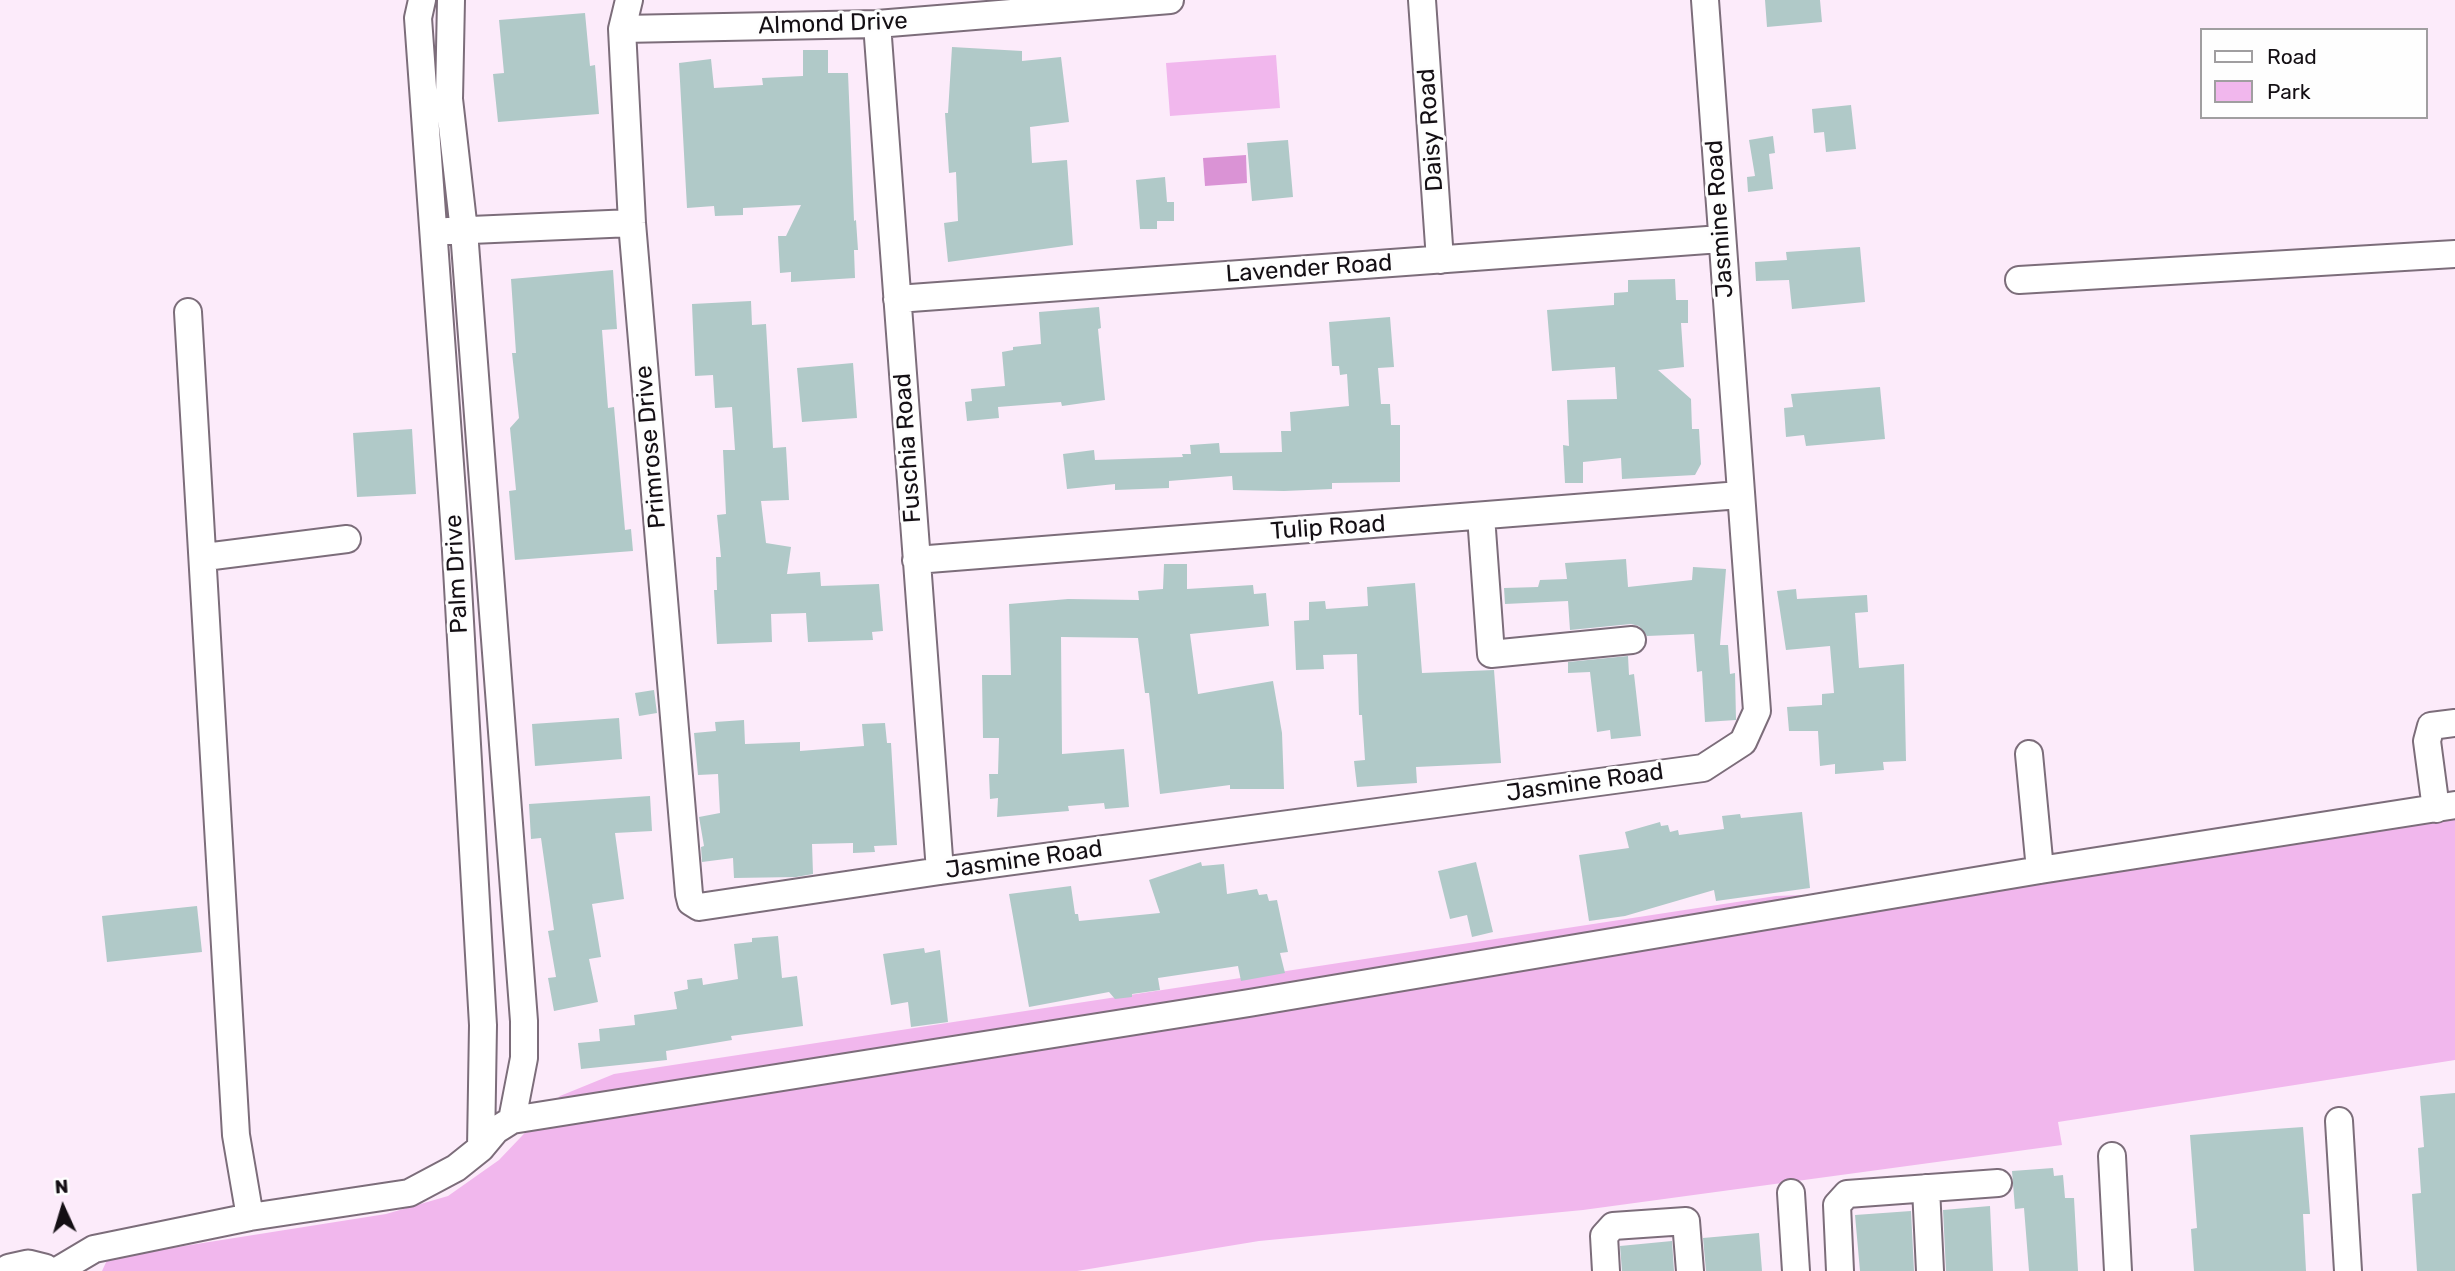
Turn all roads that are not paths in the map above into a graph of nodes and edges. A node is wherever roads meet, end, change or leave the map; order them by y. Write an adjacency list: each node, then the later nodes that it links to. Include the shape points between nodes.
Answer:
1 (422, 0): 12 (street, Palm Drive, via 418,18)
2 (450, 0): 11 (street, Palm Drive, via 449,99)
3 (629, 0): 9 (street, Primrose Drive)
4 (1162, 0): 5 (street, Almond Drive); 8 (street, Almond Drive)
5 (1170, 0)
6 (1422, 0): 15 (street, Daisy Road)
7 (1705, 0): 13 (street, Jasmine Road)
8 (877, 24): 9 (street, Almond Drive); 17 (street, Fuschia Road)
9 (622, 30): 10 (street, Primrose Drive)
10 (632, 223): 11 (street); 30 (street, Primrose Drive)
11 (464, 231): 12 (street); 31 (street, Palm Drive, via 524,1021 524,1058)
12 (433, 232): 33 (street, Palm Drive, via 483,1025)
13 (1721, 239): 15 (street, Lavender Road); 19 (street, Jasmine Road)
14 (2455, 254): 16 (street)
15 (1440, 260): 17 (street, Lavender Road)
16 (2019, 280)
17 (897, 299): 23 (street, Fuschia Road)
18 (188, 312): 22 (street)
19 (1740, 495): 20 (street, Tulip Road); 29 (street, Jasmine Road, via 1757,711 1743,742 1703,768)
20 (1481, 516): 23 (street, Tulip Road); 24 (street, via 1491,654)
21 (347, 539): 22 (street)
22 (205, 557): 38 (street, via 236,1135)
23 (916, 560): 29 (street, Fuschia Road)
24 (1632, 640)
25 (2455, 723): 27 (street, via 2431,726 2427,741)
26 (2029, 754): 28 (street)
27 (2445, 807): 28 (street)
28 (2040, 870): 31 (street)
29 (940, 871): 30 (street, Jasmine Road, via 699,907)
30 (689, 894)
31 (512, 1120): 33 (street)
32 (2339, 1121): 48 (street)
33 (481, 1148): 38 (street, via 456,1168 409,1193)
34 (2112, 1156): 47 (street)
35 (1998, 1183): 36 (street)
36 (1926, 1188): 45 (street, via 1841,1197 1837,1205); 46 (street)
37 (1791, 1193): 44 (street)
38 (250, 1217): 41 (street, via 94,1249)
39 (10, 1271): 40 (main road, via 28,1267)
40 (44, 1271)
41 (57, 1271)
42 (1606, 1271): 43 (street, via 1604,1236 1613,1226 1686,1221)
43 (1690, 1271)
44 (1796, 1271)
45 (1840, 1271)
46 (1930, 1271)
47 (2118, 1271)
48 (2348, 1271)

